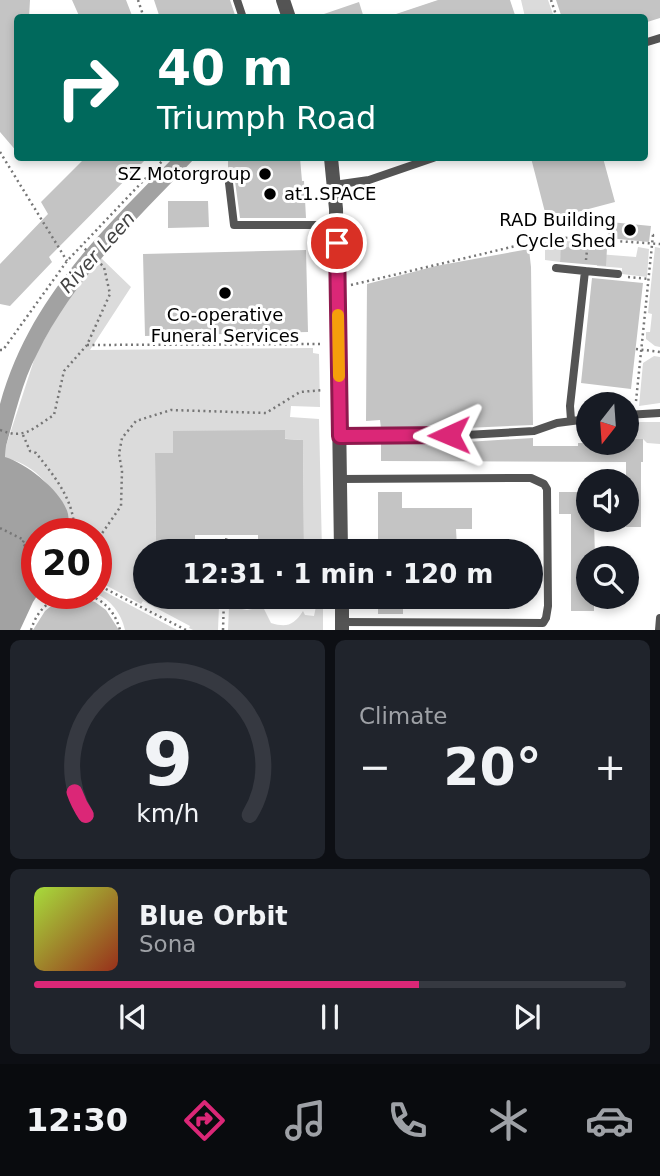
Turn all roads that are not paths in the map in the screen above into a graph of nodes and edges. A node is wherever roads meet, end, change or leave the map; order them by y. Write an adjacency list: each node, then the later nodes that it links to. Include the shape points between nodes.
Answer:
1 (331, 161): 4 (street)
2 (424, 161): 4 (lane, via 369,180)
3 (229, 183): 5 (lane, via 234,225)
4 (334, 185): 5 (street)
5 (336, 225): 13 (street)
6 (556, 268): 7 (lane)
7 (585, 271): 8 (lane); 11 (lane)
8 (618, 274)
9 (660, 413): 10 (lane)
10 (639, 414)
11 (571, 420): 12 (lane); 13 (lane, via 534,431)
12 (576, 420)
13 (340, 436): 14 (street)
14 (340, 479): 15 (street); 17 (lane, via 531,478 547,489 548,606 543,623)
15 (341, 539)
16 (660, 618): 18 (lane)
17 (342, 626)
18 (659, 630)

